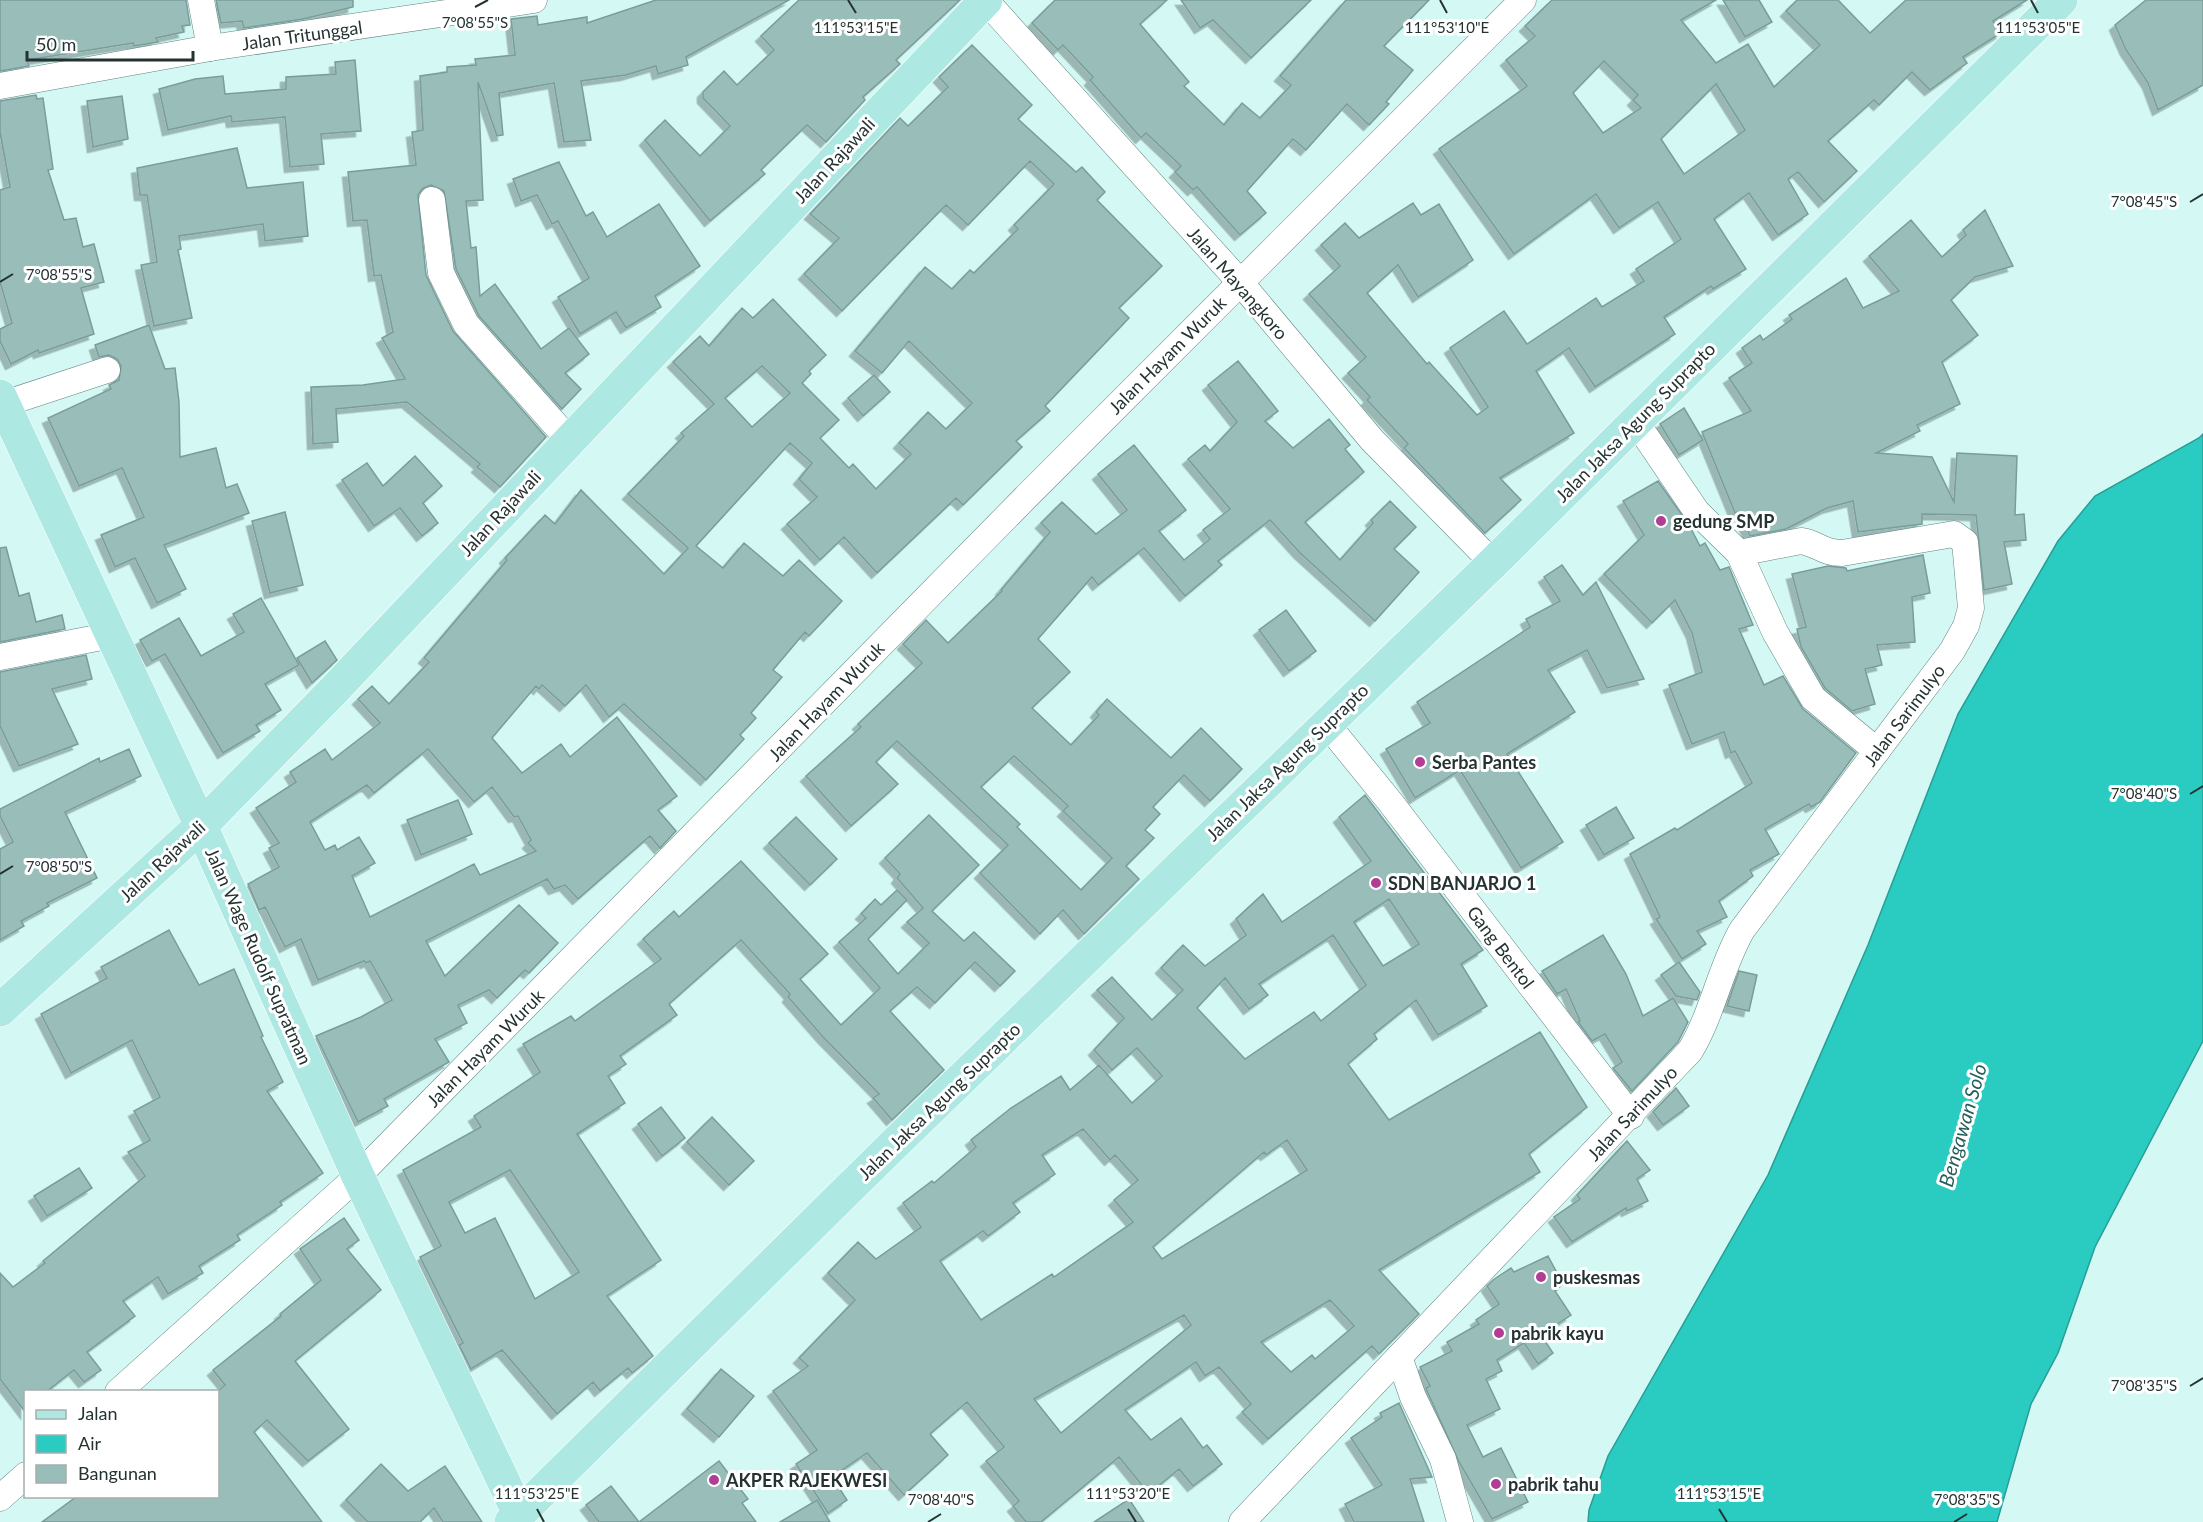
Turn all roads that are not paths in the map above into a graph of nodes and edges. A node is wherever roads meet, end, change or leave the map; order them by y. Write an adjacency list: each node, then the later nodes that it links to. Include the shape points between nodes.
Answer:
1 (201, 0): 7 (street)
2 (534, 0): 6 (street, Jalan Tritunggal)
3 (985, 0): 10 (street, Jalan Mayangkoro); 14 (main road, Jalan Rajawali)
4 (1523, 0): 10 (street, Jalan Hayam Wuruk)
5 (2061, 0): 13 (main road, Jalan Jaksa Agung Suprapto)
6 (391, 11): 7 (street, Jalan Tritunggal)
7 (210, 48): 8 (street, Jalan Tritunggal)
8 (0, 86)
9 (432, 200): 14 (street, via 441,273 466,324)
10 (1240, 282): 16 (street, Jalan Mayangkoro, via 1372,440); 24 (street, Jalan Hayam Wuruk)
11 (107, 370): 12 (street)
12 (2, 400): 17 (main road, Jalan Wage Rudolf Supratman)
13 (1636, 422): 15 (street, via 1697,512); 16 (main road, Jalan Jaksa Agung Suprapto)
14 (569, 440): 21 (main road, Jalan Rajawali)
15 (1739, 553): 20 (street, via 1774,632 1813,698); 20 (street, Jalan Sarimulyo, via 1792,542 1809,542 1818,550 1842,553 1954,534 1965,543 1971,608 1966,626 1952,651)
16 (1493, 563): 19 (main road, Jalan Jaksa Agung Suprapto)
17 (112, 635): 18 (street); 21 (main road, Jalan Wage Rudolf Supratman)
18 (0, 657)
19 (1326, 723): 23 (street, Gang Bentol, via 1391,802); 29 (main road, Jalan Jaksa Agung Suprapto, via 814,1222)
20 (1877, 751): 23 (street, Jalan Sarimulyo, via 1742,930 1728,953 1702,1032 1690,1051)
21 (201, 826): 22 (main road, Jalan Rajawali); 24 (main road, Jalan Wage Rudolf Supratman)
22 (0, 1010)
23 (1630, 1116): 25 (street, Jalan Sarimulyo)
24 (358, 1176): 26 (street, Jalan Hayam Wuruk); 29 (main road, Jalan Wage Rudolf Supratman)
25 (1399, 1357): 30 (street, Jalan Sarimulyo); 31 (street, via 1443,1459)
26 (120, 1390)
27 (24, 1477): 28 (street)
28 (0, 1498)
29 (518, 1520)
30 (1242, 1522)
31 (1460, 1522)

